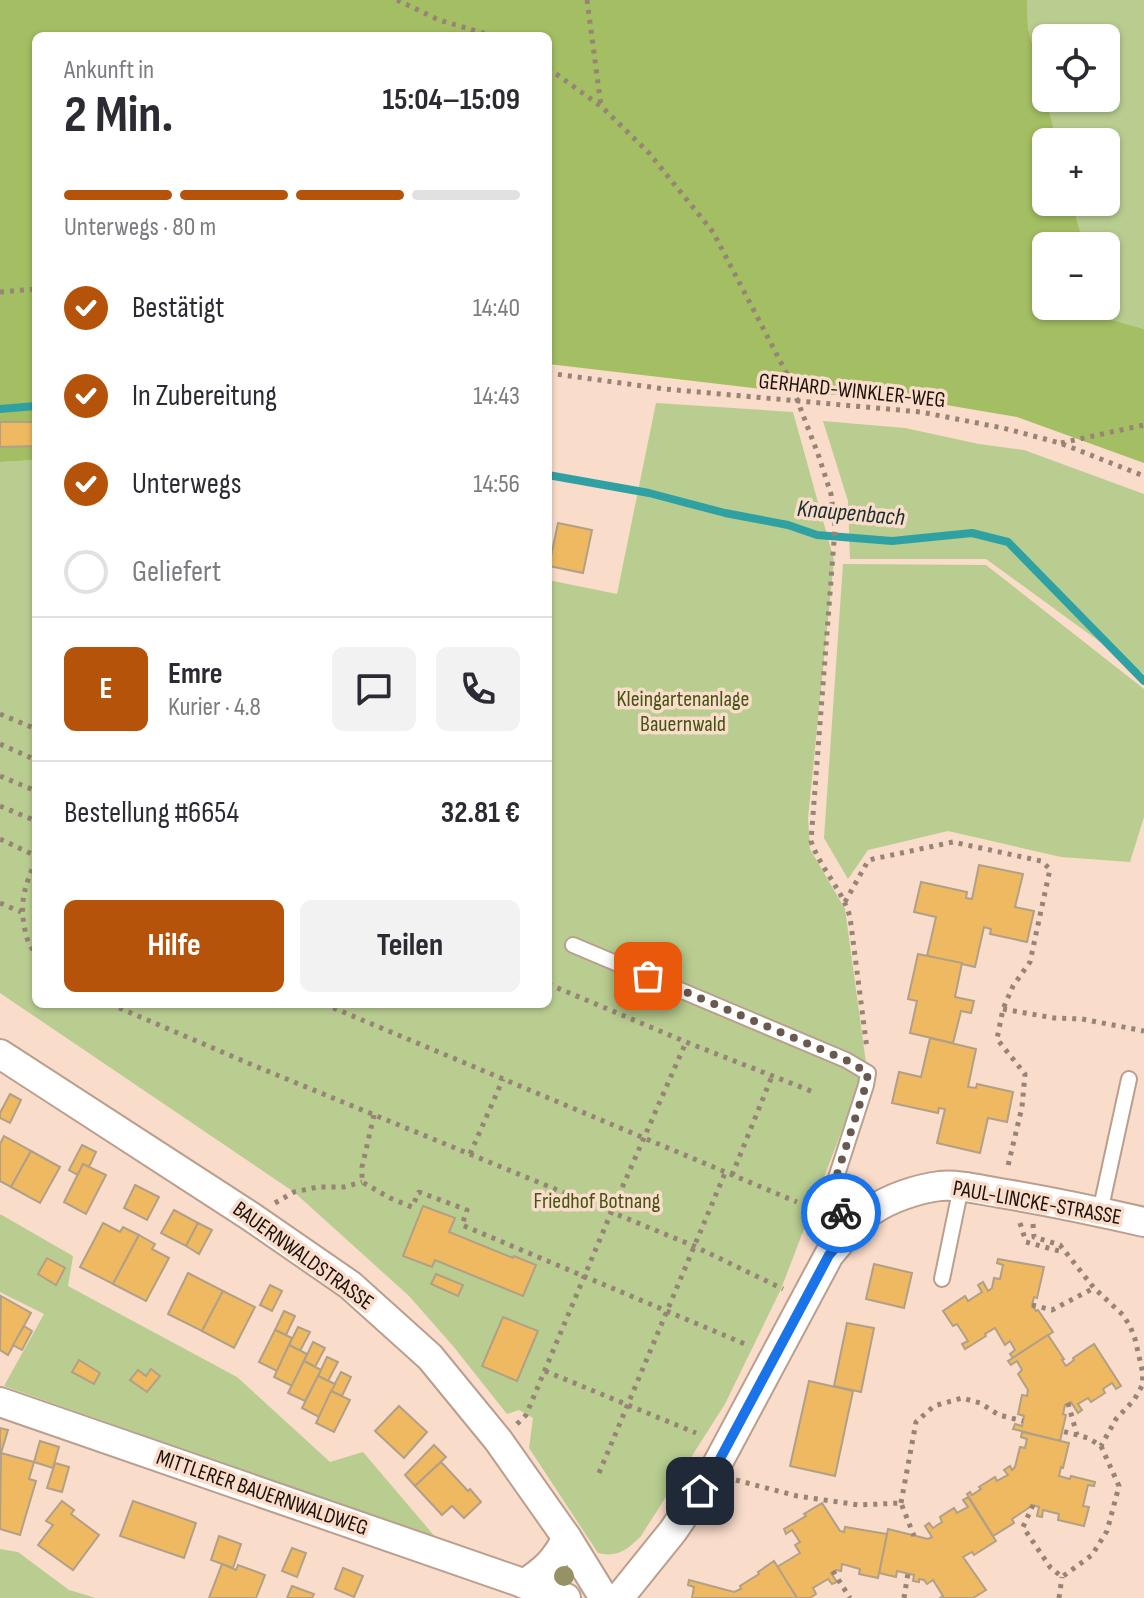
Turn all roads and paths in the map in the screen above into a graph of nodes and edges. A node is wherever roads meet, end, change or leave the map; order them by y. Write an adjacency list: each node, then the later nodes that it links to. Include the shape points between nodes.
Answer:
1 (397, 0): 3 (path)
2 (587, 0): 5 (path)
3 (480, 32)
4 (552, 71): 5 (path)
5 (602, 107): 9 (path, via 649,153 713,232)
6 (32, 289): 7 (path)
7 (0, 292)
8 (552, 374): 9 (path, GERHARD-WINKLER-WEG)
9 (798, 401): 11 (path, GERHARD-WINKLER-WEG, via 921,412); 24 (path, via 831,494 835,528 811,841)
10 (1144, 425): 11 (path)
11 (1060, 443): 12 (path, GERHARD-WINKLER-WEG)
12 (1144, 476)
13 (0, 714): 14 (path)
14 (32, 727)
15 (0, 744): 16 (path)
16 (32, 758)
17 (0, 776): 18 (path)
18 (32, 789)
19 (0, 806): 20 (path)
20 (32, 819)
21 (0, 841): 22 (path)
22 (32, 856)
23 (32, 867): 26 (path)
24 (845, 902): 32 (path, via 868,861 953,842 1047,864 1030,962); 36 (path)
25 (0, 903): 26 (path)
26 (21, 912): 28 (path)
27 (573, 945): 36 (lane)
28 (32, 949)
29 (552, 986): 34 (path)
30 (120, 1008): 41 (path)
31 (334, 1008): 38 (path)
32 (1003, 1009): 33 (path); 48 (path, via 997,1039 1025,1074)
33 (1144, 1031)
34 (686, 1042): 37 (path); 42 (path)
35 (0, 1054): 72 (street, BAUERNWALDSTRASSE, via 350,1285 430,1357)
36 (868, 1073): 54 (lane, via 834,1184 835,1200)
37 (772, 1076): 40 (path); 44 (path)
38 (503, 1079): 42 (path); 43 (path)
39 (1129, 1079): 50 (lane)
40 (816, 1093)
41 (374, 1115): 43 (path); 45 (path)
42 (644, 1137): 44 (path); 51 (path)
43 (470, 1154): 51 (path)
44 (728, 1174): 49 (path); 55 (path)
45 (362, 1182): 47 (path); 57 (path, via 412,1207 419,1192 467,1210 462,1225)
46 (961, 1187): 48 (street, PAUL-LINCKE-STRASSE); 54 (street, PAUL-LINCKE-STRASSE, via 941,1186 894,1199); 58 (lane)
47 (294, 1192)
48 (1010, 1195): 50 (street, PAUL-LINCKE-STRASSE); 56 (path, via 1026,1242)
49 (797, 1202)
50 (1100, 1212): 52 (street, PAUL-LINCKE-STRASSE)
51 (611, 1213): 55 (path); 57 (path)
52 (1144, 1222)
53 (1033, 1225): 56 (path, via 1034,1237 1060,1245)
54 (850, 1231): 60 (street, PAUL-LINCKE-STRASSE, via 829,1255)
55 (694, 1246): 60 (path); 62 (path)
56 (1064, 1252): 59 (path)
57 (584, 1276): 62 (path); 64 (path)
58 (942, 1279)
59 (1094, 1288): 61 (path, via 1052,1310); 73 (path, via 1130,1326 1143,1374 1134,1400)
60 (805, 1299): 74 (street, PAUL-LINCKE-STRASSE)
61 (1032, 1305)
62 (668, 1311): 63 (path); 67 (path)
63 (745, 1344)
64 (545, 1371): 67 (path); 72 (path, via 526,1415)
65 (0, 1402): 83 (street, MITTLERER BAUERNWALDWEG)
66 (1068, 1403): 71 (path)
67 (628, 1404): 70 (path); 75 (path)
68 (1023, 1421): 76 (path, via 962,1398 934,1406 916,1422)
69 (1062, 1431): 71 (path)
70 (696, 1433)
71 (1077, 1435): 73 (path)
72 (498, 1440): 79 (street, BAUERNWALDSTRASSE)
73 (1101, 1446): 82 (path, via 1119,1486 1107,1531 1092,1555)
74 (713, 1472): 76 (path, via 797,1496 859,1505); 86 (street, PAUL-LINCKE-STRASSE)
75 (599, 1473)
76 (901, 1503): 78 (path)
77 (1033, 1505): 82 (path, via 1023,1527)
78 (914, 1536)
79 (567, 1538): 83 (street, via 543,1572); 85 (street, BAUERNWALDSTRASSE)
80 (833, 1571): 87 (path)
81 (908, 1573): 88 (path)
82 (1062, 1577): 89 (path)
83 (524, 1584): 84 (street, MITTLERER BAUERNWALDWEG)
84 (566, 1598)
85 (604, 1598)
86 (619, 1598)
87 (850, 1598)
88 (904, 1598)
89 (1059, 1598)

